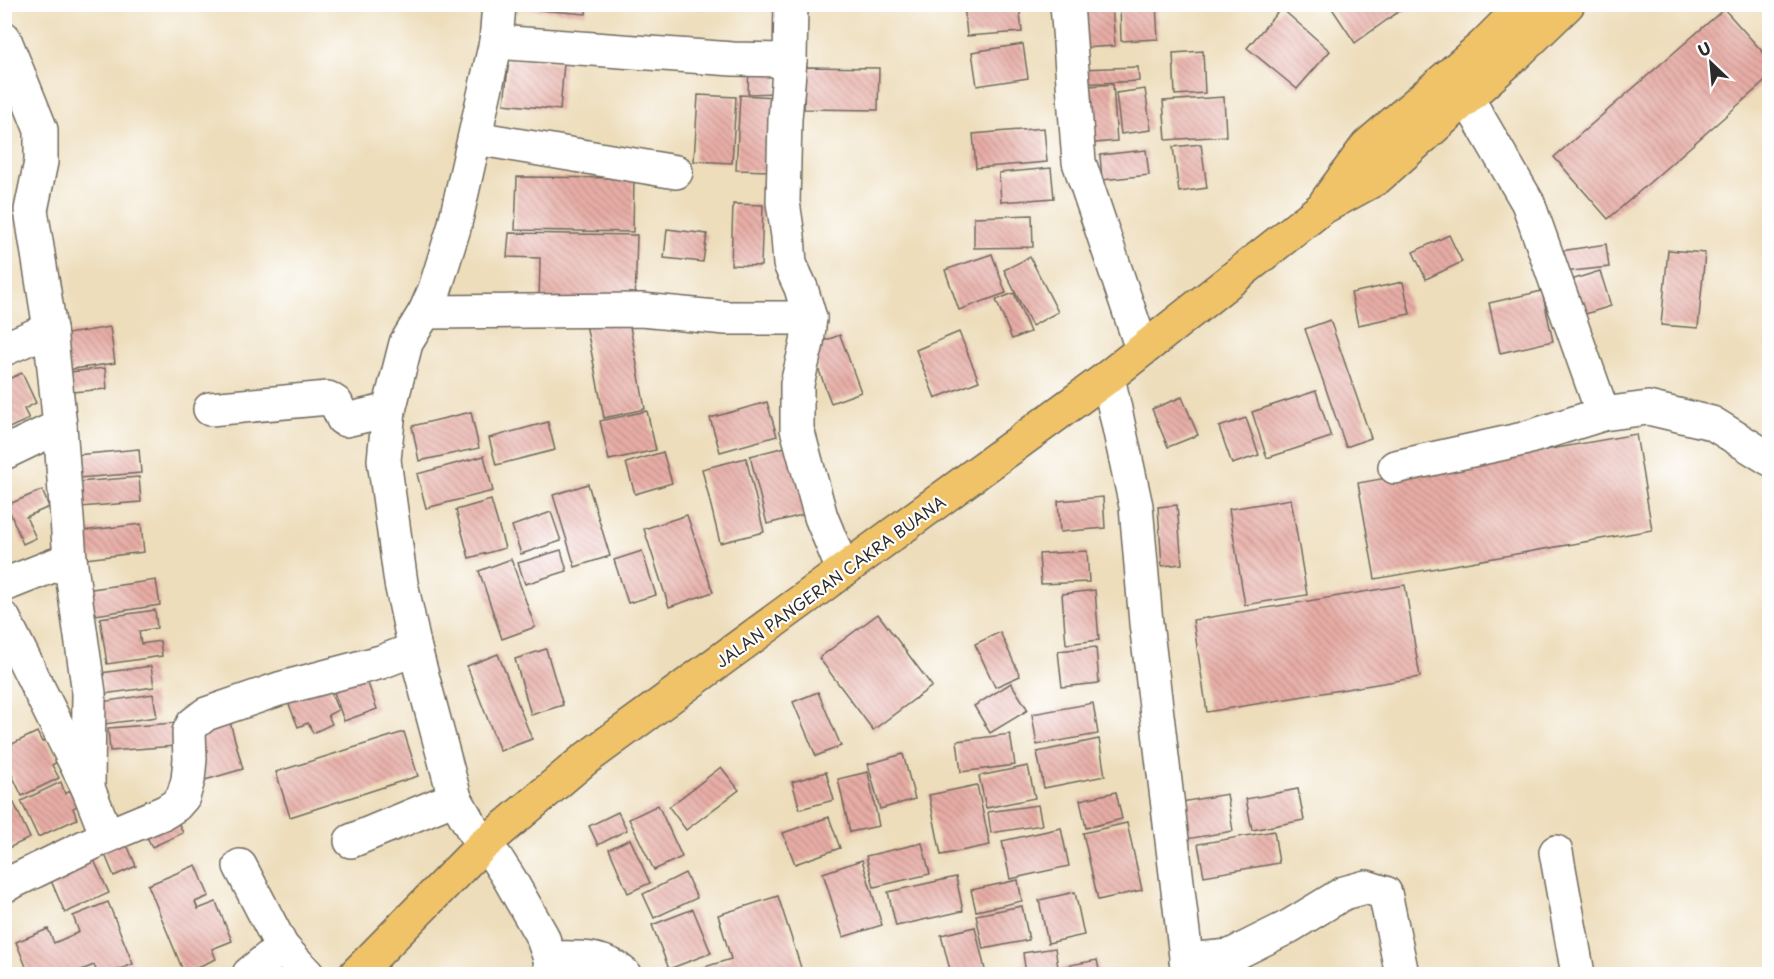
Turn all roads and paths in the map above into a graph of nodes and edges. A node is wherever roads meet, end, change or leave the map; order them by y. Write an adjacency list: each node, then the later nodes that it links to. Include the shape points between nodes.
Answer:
1 (499, 4): 8 (street)
2 (791, 4): 10 (street)
3 (1067, 4): 21 (street, via 1079,162)
4 (1498, 4): 9 (street)
5 (1525, 4): 9 (main road, JALAN PANGERAN CAKRA BUANA)
6 (1568, 4): 12 (main road, JALAN PANGERAN CAKRA BUANA)
7 (4, 38): 11 (street)
8 (496, 42): 10 (street, via 734,60); 13 (street)
9 (1483, 46): 15 (main road, JALAN PANGERAN CAKRA BUANA, via 1367,146)
10 (789, 60): 18 (street, via 783,202 790,264)
11 (15, 92): 16 (street, via 41,130 41,162)
12 (1467, 98): 15 (main road, JALAN PANGERAN CAKRA BUANA, via 1377,178); 25 (street, via 1528,203)
13 (475, 138): 14 (street); 17 (street, via 454,228)
14 (676, 172)
15 (1322, 208): 21 (main road, JALAN PANGERAN CAKRA BUANA)
16 (18, 216): 19 (street)
17 (425, 312): 18 (street, via 641,310 726,318); 24 (street, via 406,343)
18 (810, 318): 31 (street, via 797,384 797,429 821,517)
19 (50, 329): 20 (street); 26 (street)
20 (4, 349)
21 (1143, 349): 22 (main road, JALAN PANGERAN CAKRA BUANA)
22 (1108, 377): 31 (main road, JALAN PANGERAN CAKRA BUANA); 46 (street, via 1136,506)
23 (210, 409): 24 (street, via 328,398 346,420)
24 (389, 410): 34 (street, via 384,460 401,583)
25 (1603, 414): 28 (street, via 1648,408 1712,423); 29 (street, via 1524,439)
26 (60, 426): 27 (street); 30 (street)
27 (4, 453)
28 (1770, 459)
29 (1395, 467)
30 (70, 559): 32 (street); 35 (street, via 89,693)
31 (843, 570): 40 (main road, JALAN PANGERAN CAKRA BUANA, via 584,760)
32 (4, 585)
33 (4, 619): 35 (street)
34 (415, 649): 36 (street); 37 (street, via 206,714 189,732 190,759 183,797 165,812)
35 (88, 788): 37 (street)
36 (455, 798): 38 (street); 40 (street)
37 (107, 836): 42 (street)
38 (351, 841)
39 (1556, 852): 52 (street)
40 (496, 861): 45 (street, via 542,936); 49 (main road, JALAN PANGERAN CAKRA BUANA)
41 (240, 866): 43 (street)
42 (4, 886)
43 (282, 947): 47 (street); 48 (street)
44 (1232, 965): 46 (street); 51 (street, via 1344,893 1366,887 1385,893)
45 (550, 966): 50 (street, via 587,958 615,966)
46 (1187, 967)
47 (249, 975)
48 (308, 975)
49 (356, 975)
50 (624, 975)
51 (1402, 975)
52 (1578, 975)

